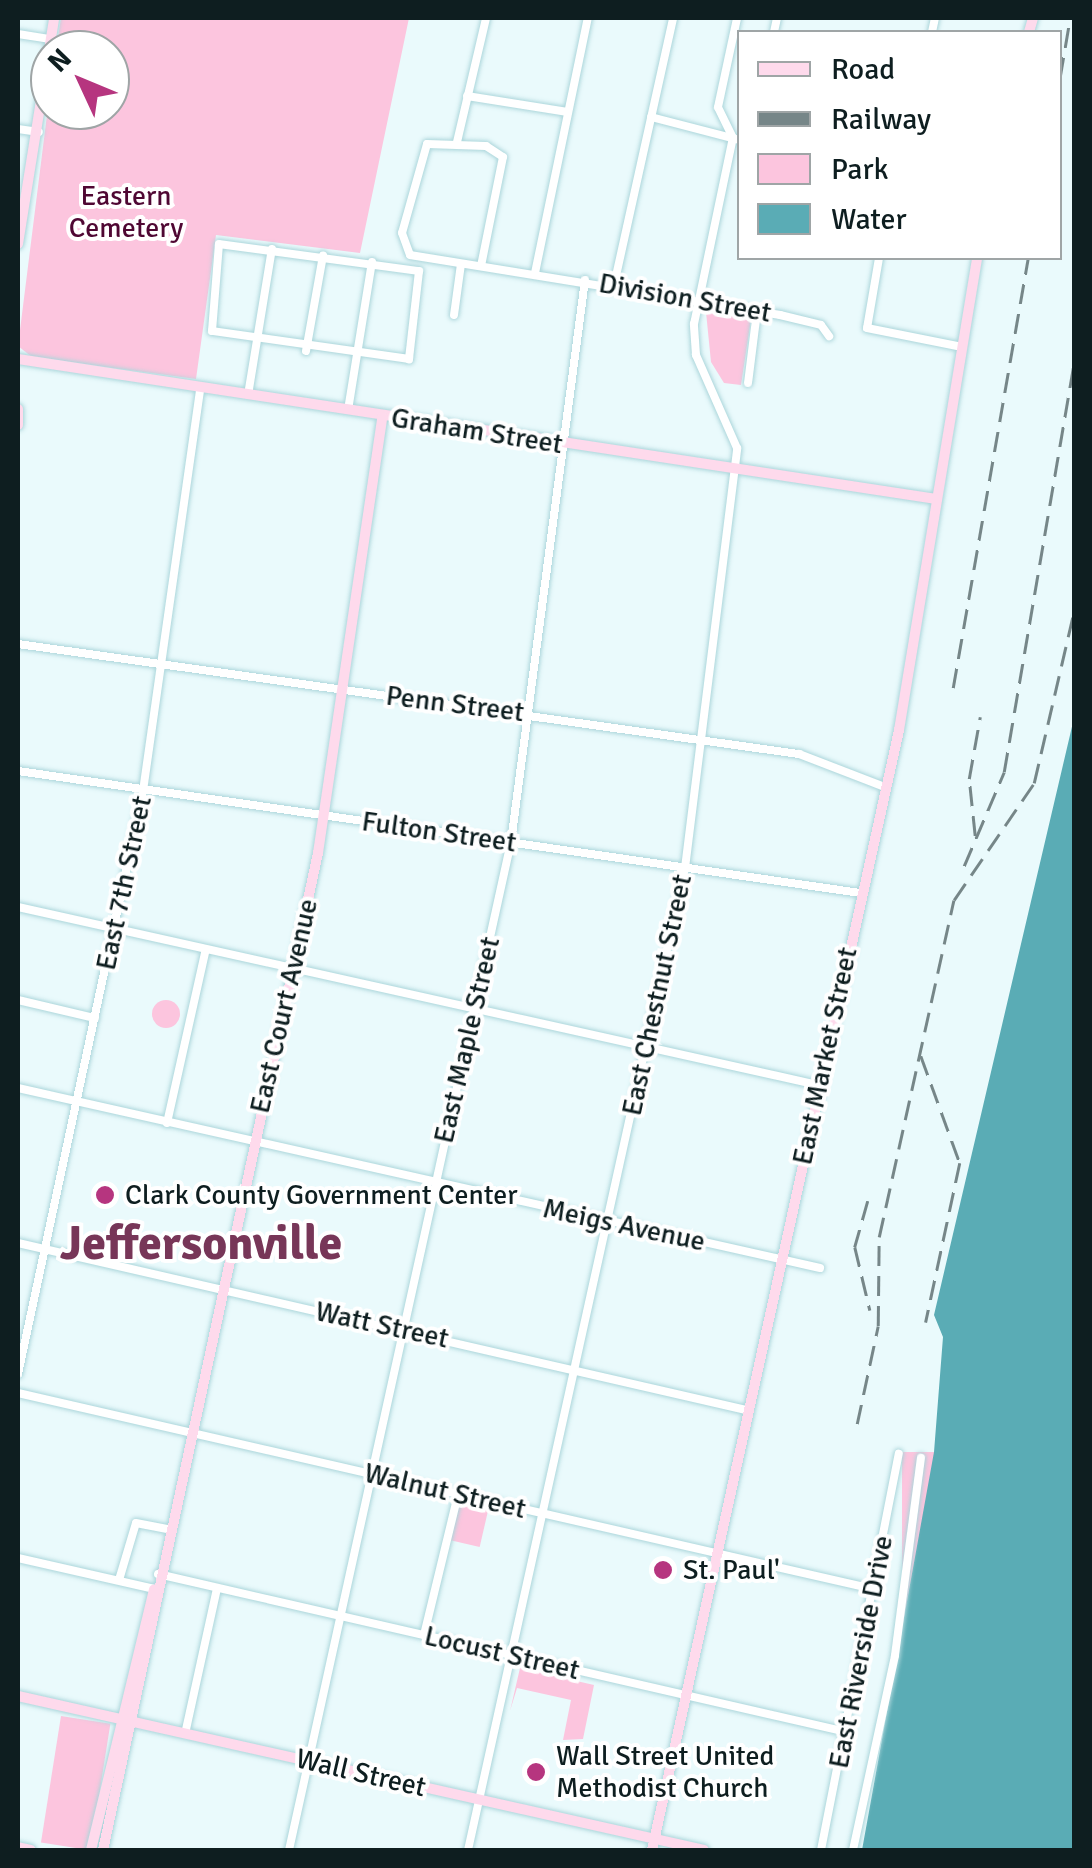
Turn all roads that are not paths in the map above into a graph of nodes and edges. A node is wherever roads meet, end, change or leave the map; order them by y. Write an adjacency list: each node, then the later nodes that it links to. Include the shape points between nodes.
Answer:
1 (486, 18): 5 (street)
2 (588, 18): 6 (street)
3 (673, 18): 7 (street)
4 (737, 18): 10 (street, via 718,107)
5 (467, 96): 6 (street); 11 (street)
6 (568, 112): 20 (street)
7 (651, 117): 10 (street); 22 (street)
8 (18, 128): 9 (street)
9 (39, 132): 12 (street)
10 (737, 137): 23 (street, East Chestnut Street)
11 (457, 142): 18 (street, Division Street, via 422,151 401,243 410,255); 19 (street, via 492,148 505,165)
12 (18, 244)
13 (272, 249): 14 (street); 27 (street); 27 (street, via 219,244 208,324)
14 (323, 256): 17 (street); 29 (street)
15 (878, 260): 28 (street, via 867,328)
16 (977, 260): 28 (street, East Market Street)
17 (372, 262): 30 (street); 30 (street, via 419,270 422,287 406,362)
18 (461, 264): 19 (street, Division Street); 25 (street)
19 (481, 266): 20 (street, Division Street)
20 (535, 274): 21 (street, Division Street)
21 (585, 280): 22 (street, Division Street); 39 (street, East Maple Street)
22 (614, 285): 23 (street, Division Street)
23 (698, 302): 24 (street, Division Street); 40 (street, East Chestnut Street, via 696,355 736,432)
24 (758, 312): 26 (street, Division Street, via 814,322); 32 (street)
25 (454, 316)
26 (829, 336)
27 (260, 340): 29 (street); 34 (street)
28 (957, 346): 41 (street, East Market Street)
29 (306, 351): 30 (street)
30 (356, 358): 36 (street)
31 (18, 359): 33 (street, Graham Street)
32 (748, 383)
33 (200, 388): 34 (street, Graham Street); 43 (street, East 7th Street)
34 (248, 396): 36 (street, Graham Street)
35 (18, 408): 38 (street)
36 (348, 411): 37 (street, Graham Street)
37 (382, 416): 39 (street, Graham Street); 44 (street, East Court Avenue)
38 (18, 425)
39 (561, 445): 40 (street, Graham Street); 45 (street, East Maple Street)
40 (735, 472): 41 (street, Graham Street); 46 (street, East Chestnut Street)
41 (936, 499): 48 (street, East Market Street)
42 (18, 644): 43 (street, Penn Street)
43 (162, 666): 44 (street, Penn Street); 49 (street, East 7th Street)
44 (345, 690): 45 (street, Penn Street); 50 (street, East Court Avenue)
45 (526, 713): 46 (street, Penn Street); 51 (street, East Maple Street)
46 (702, 740): 48 (street, Penn Street, via 834,760); 52 (street, East Chestnut Street)
47 (18, 771): 49 (street, Fulton Street)
48 (884, 787): 53 (street, East Market Street)
49 (143, 791): 50 (street, Fulton Street); 55 (street, East 7th Street)
50 (325, 817): 51 (street, Fulton Street); 57 (street, East Court Avenue)
51 (511, 842): 52 (street, Fulton Street); 59 (street, East Maple Street)
52 (685, 868): 53 (street, Fulton Street); 61 (street, East Chestnut Street)
53 (860, 893): 62 (street, East Market Street)
54 (18, 907): 55 (street)
55 (114, 930): 56 (street); 60 (street, East 7th Street)
56 (205, 953): 57 (street); 65 (street)
57 (292, 970): 59 (street); 66 (street, East Court Avenue)
58 (18, 1000): 60 (street)
59 (475, 1010): 61 (street); 67 (street, East Maple Street)
60 (95, 1018): 64 (street, East 7th Street)
61 (646, 1048): 62 (street); 68 (street, East Chestnut Street)
62 (818, 1085): 71 (street, East Market Street)
63 (18, 1088): 64 (street, Meigs Avenue)
64 (76, 1103): 65 (street, Meigs Avenue); 70 (street, East 7th Street)
65 (167, 1123): 66 (street, Meigs Avenue)
66 (254, 1144): 67 (street, Meigs Avenue); 73 (street, East Court Avenue)
67 (436, 1184): 68 (street, Meigs Avenue); 74 (street, East Maple Street)
68 (607, 1222): 71 (street, Meigs Avenue); 75 (street, East Chestnut Street)
69 (18, 1243): 70 (street, Watt Street)
70 (42, 1248): 73 (street, Watt Street); 76 (street, East 7th Street)
71 (782, 1258): 72 (street, Meigs Avenue); 78 (street, East Market Street)
72 (820, 1268)
73 (221, 1289): 74 (street, Watt Street); 79 (street, East Court Avenue)
74 (403, 1330): 75 (street, Watt Street); 82 (street, East Maple Street)
75 (575, 1368): 78 (street, Watt Street); 84 (street, East Chestnut Street)
76 (18, 1374)
77 (18, 1393): 79 (street, Walnut Street)
78 (746, 1410): 86 (street, East Market Street)
79 (190, 1432): 82 (street, Walnut Street); 85 (street, East Court Avenue)
80 (899, 1454): 92 (street, East Riverside Drive)
81 (922, 1458): 112 (street, via 895,1655)
82 (370, 1473): 83 (street, Walnut Street); 93 (street, East Maple Street)
83 (458, 1494): 84 (street, Walnut Street); 94 (street)
84 (542, 1513): 86 (street, Walnut Street); 95 (street, East Chestnut Street)
85 (168, 1529): 88 (street, East Court Avenue); 89 (street, via 136,1524)
86 (719, 1553): 92 (street, Walnut Street); 97 (street, East Market Street)
87 (18, 1558): 89 (street)
88 (158, 1574): 90 (street, Locust Street); 91 (street, East Court Avenue)
89 (119, 1580): 91 (street)
90 (218, 1588): 93 (street, Locust Street); 100 (street)
91 (155, 1589): 98 (street, East Court Avenue)
92 (873, 1589): 99 (street, East Riverside Drive)
93 (340, 1616): 94 (street, Locust Street); 101 (street, East Maple Street)
94 (424, 1635): 95 (street, Locust Street)
95 (511, 1655): 97 (street, Locust Street); 102 (street, East Chestnut Street)
96 (18, 1696): 98 (street, Wall Street)
97 (687, 1696): 99 (street, Locust Street); 103 (street, East Market Street)
98 (127, 1721): 100 (street, Wall Street); 106 (street, East Court Avenue); 107 (street, East Court Avenue)
99 (846, 1732): 111 (street, East Riverside Drive)
100 (186, 1734): 101 (street, Wall Street)
101 (307, 1762): 102 (street, Wall Street); 108 (street, East Maple Street)
102 (479, 1800): 103 (street, Wall Street); 109 (street, East Chestnut Street)
103 (653, 1845): 110 (street, Wall Street)
104 (18, 1848): 105 (street)
105 (31, 1850)
106 (91, 1850)
107 (103, 1850)
108 (289, 1850)
109 (468, 1850)
110 (704, 1850)
111 (821, 1850)
112 (853, 1850)

